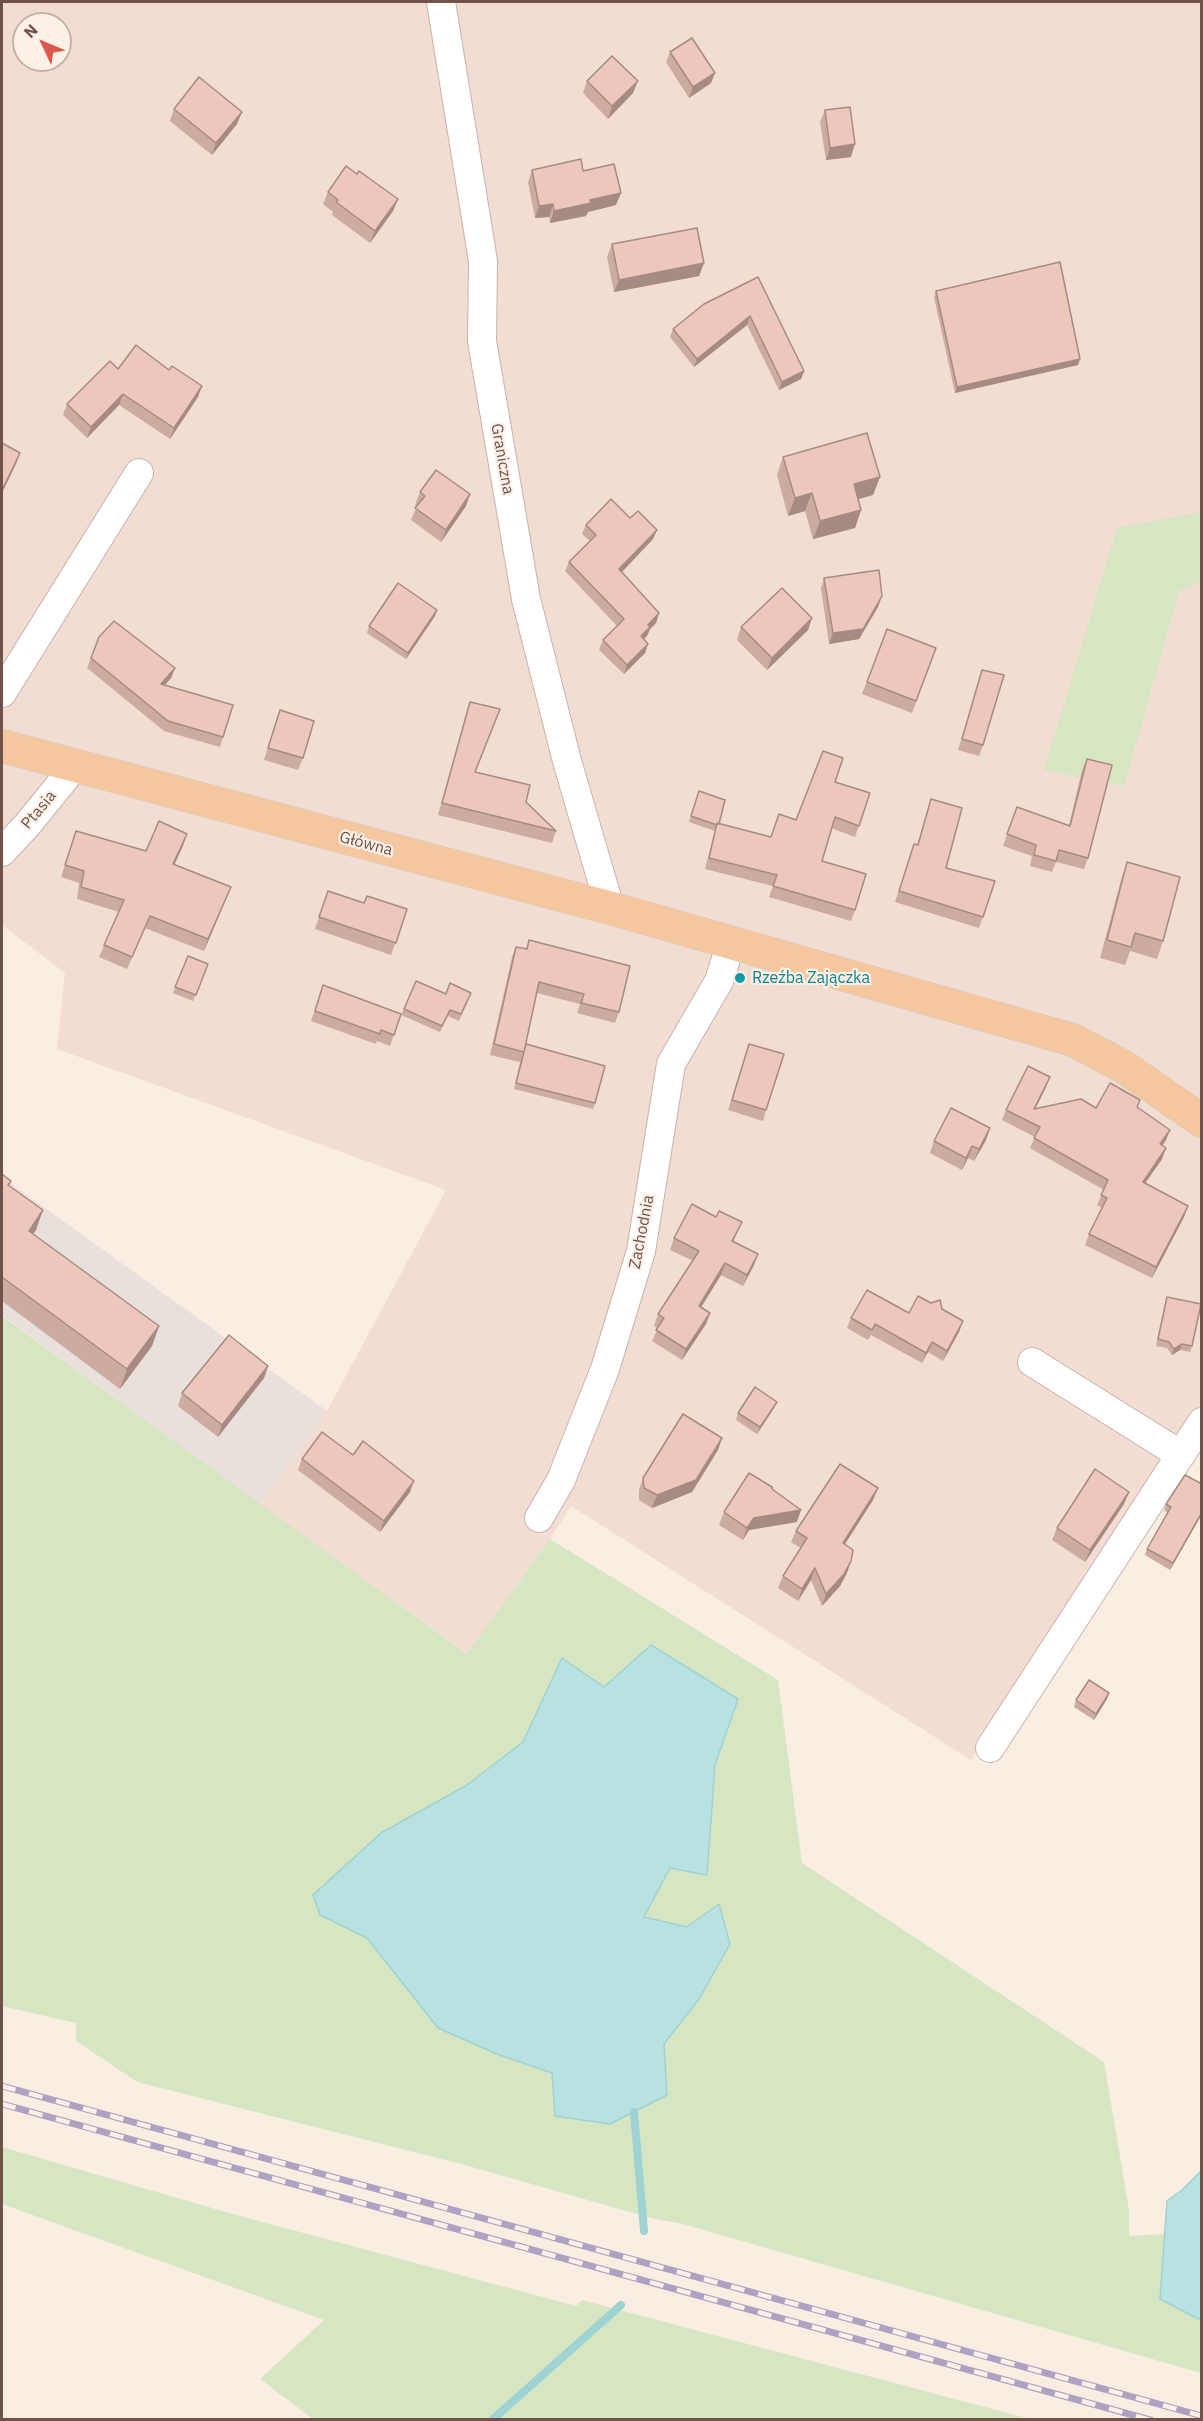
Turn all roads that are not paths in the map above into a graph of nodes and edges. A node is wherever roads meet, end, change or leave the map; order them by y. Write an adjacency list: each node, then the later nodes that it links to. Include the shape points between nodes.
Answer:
1 (441, 2): 7 (street, Graniczna, via 483,261 482,341 526,599)
2 (139, 472): 3 (street)
3 (2, 693)
4 (2, 746): 5 (main road, Główna)
5 (75, 766): 6 (street, Ptasia); 7 (main road, Główna)
6 (2, 852)
7 (610, 908): 8 (main road, Główna)
8 (731, 943): 9 (main road, Główna, via 1073,1040 1124,1067); 13 (street, Zachodnia, via 719,981 671,1064 640,1251 605,1369 561,1480)
9 (1202, 1121)
10 (1032, 1362): 12 (street)
11 (1202, 1422): 12 (street)
12 (1181, 1455): 14 (street)
13 (539, 1518)
14 (990, 1748)

